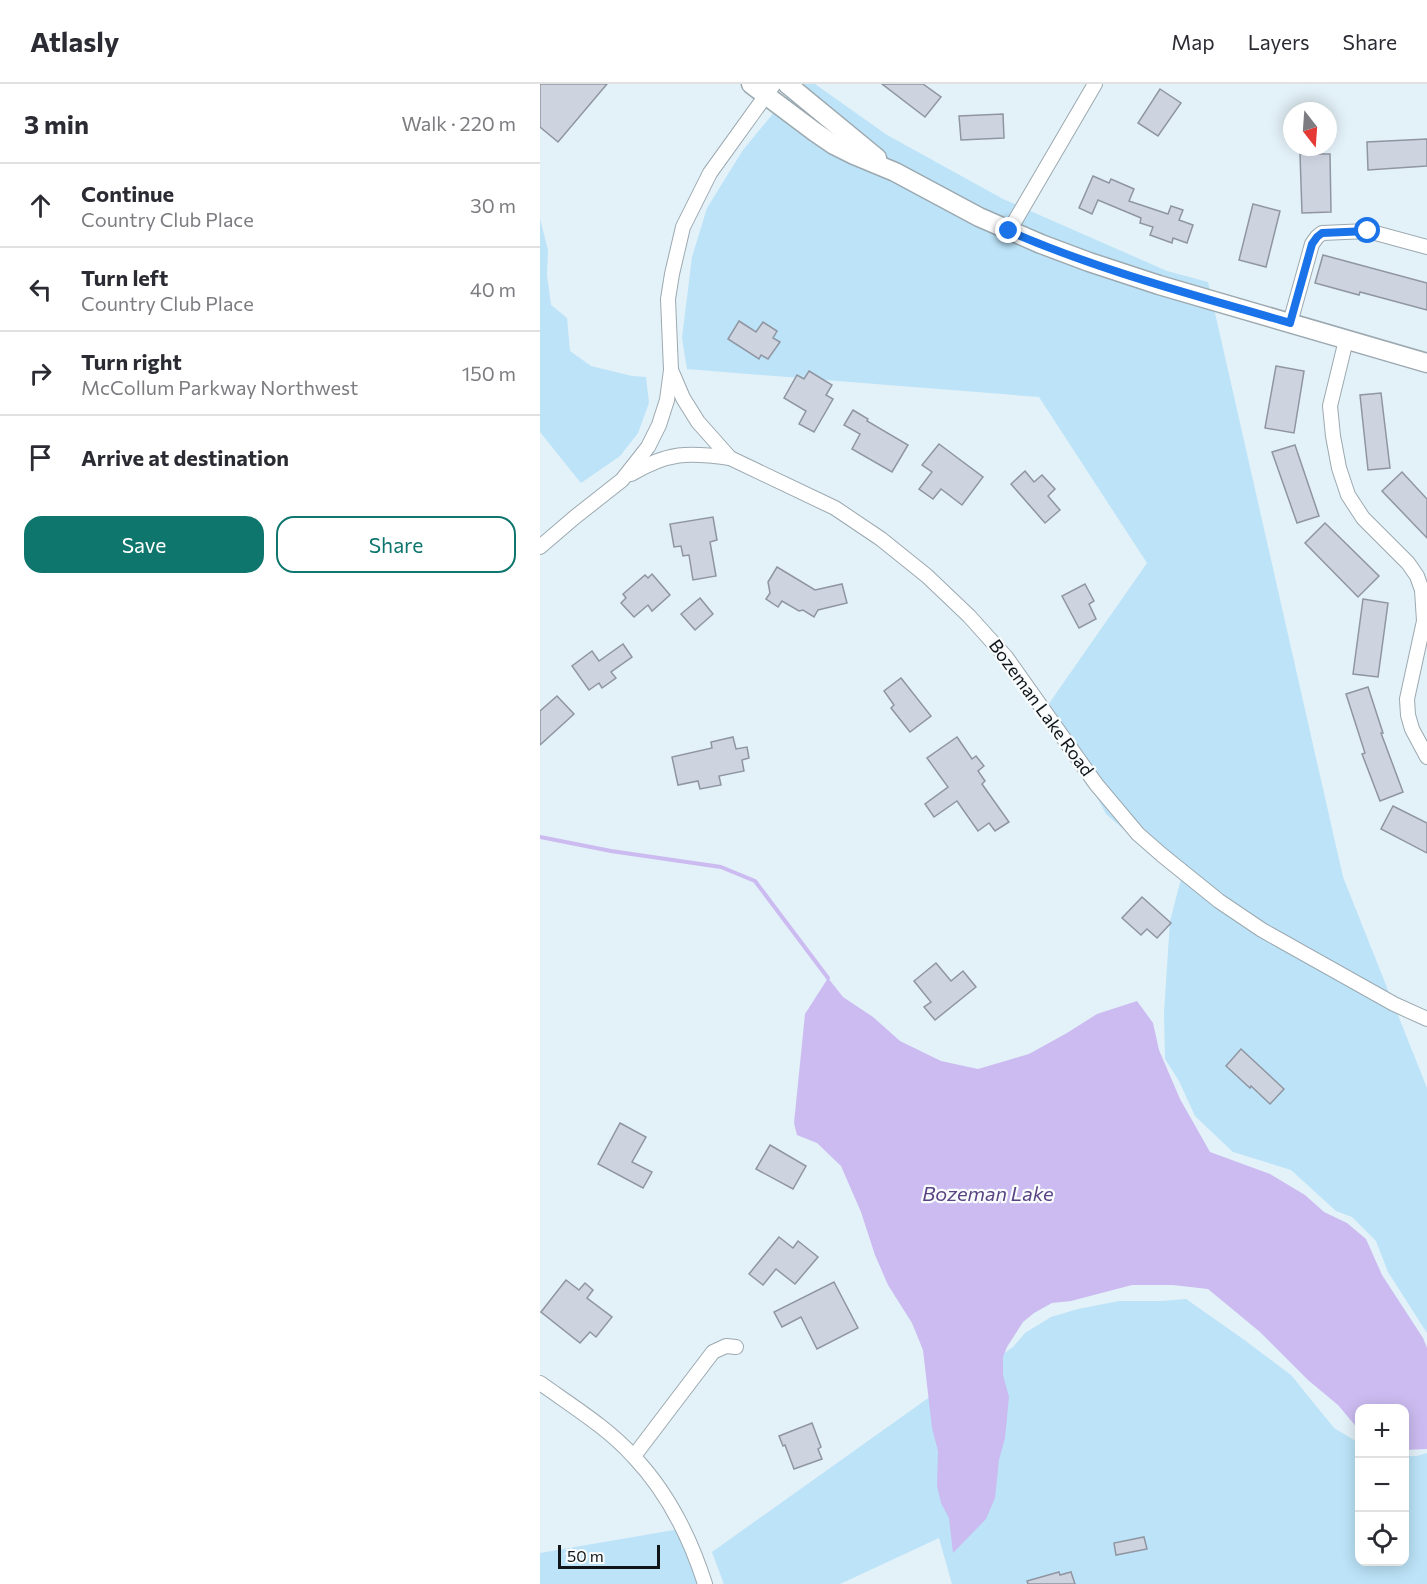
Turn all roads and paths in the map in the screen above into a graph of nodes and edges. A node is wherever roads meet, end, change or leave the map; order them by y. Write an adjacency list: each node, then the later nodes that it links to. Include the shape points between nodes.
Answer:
1 (787, 84): 4 (street)
2 (1095, 84): 5 (street)
3 (763, 88): 4 (street, via 834,145); 10 (street, Bozeman Lake Road, via 710,173 683,226 668,298)
4 (895, 172): 5 (street)
5 (1009, 231): 7 (street, via 1136,278)
6 (1427, 247): 7 (street, via 1368,231 1322,233 1312,244)
7 (1290, 323): 8 (street)
8 (1346, 340): 9 (street); 14 (street, via 1330,406 1339,468 1348,495 1363,518 1408,562 1422,590 1424,621 1407,699 1412,729)
9 (1427, 363)
10 (671, 370): 11 (street, Bozeman Lake Road, via 698,422); 12 (street, via 659,424 648,447)
11 (729, 458): 12 (street, via 676,455 649,464); 15 (street, Bozeman Lake Road, via 835,508 927,576 1006,657 1096,784 1138,834 1219,902 1288,945)
12 (622, 480): 13 (street)
13 (540, 547)
14 (1427, 757)
15 (1427, 1019)
16 (736, 1347): 18 (street, via 726,1346 713,1352)
17 (540, 1383): 18 (street)
18 (634, 1456): 19 (street, via 677,1516)
19 (705, 1584)

